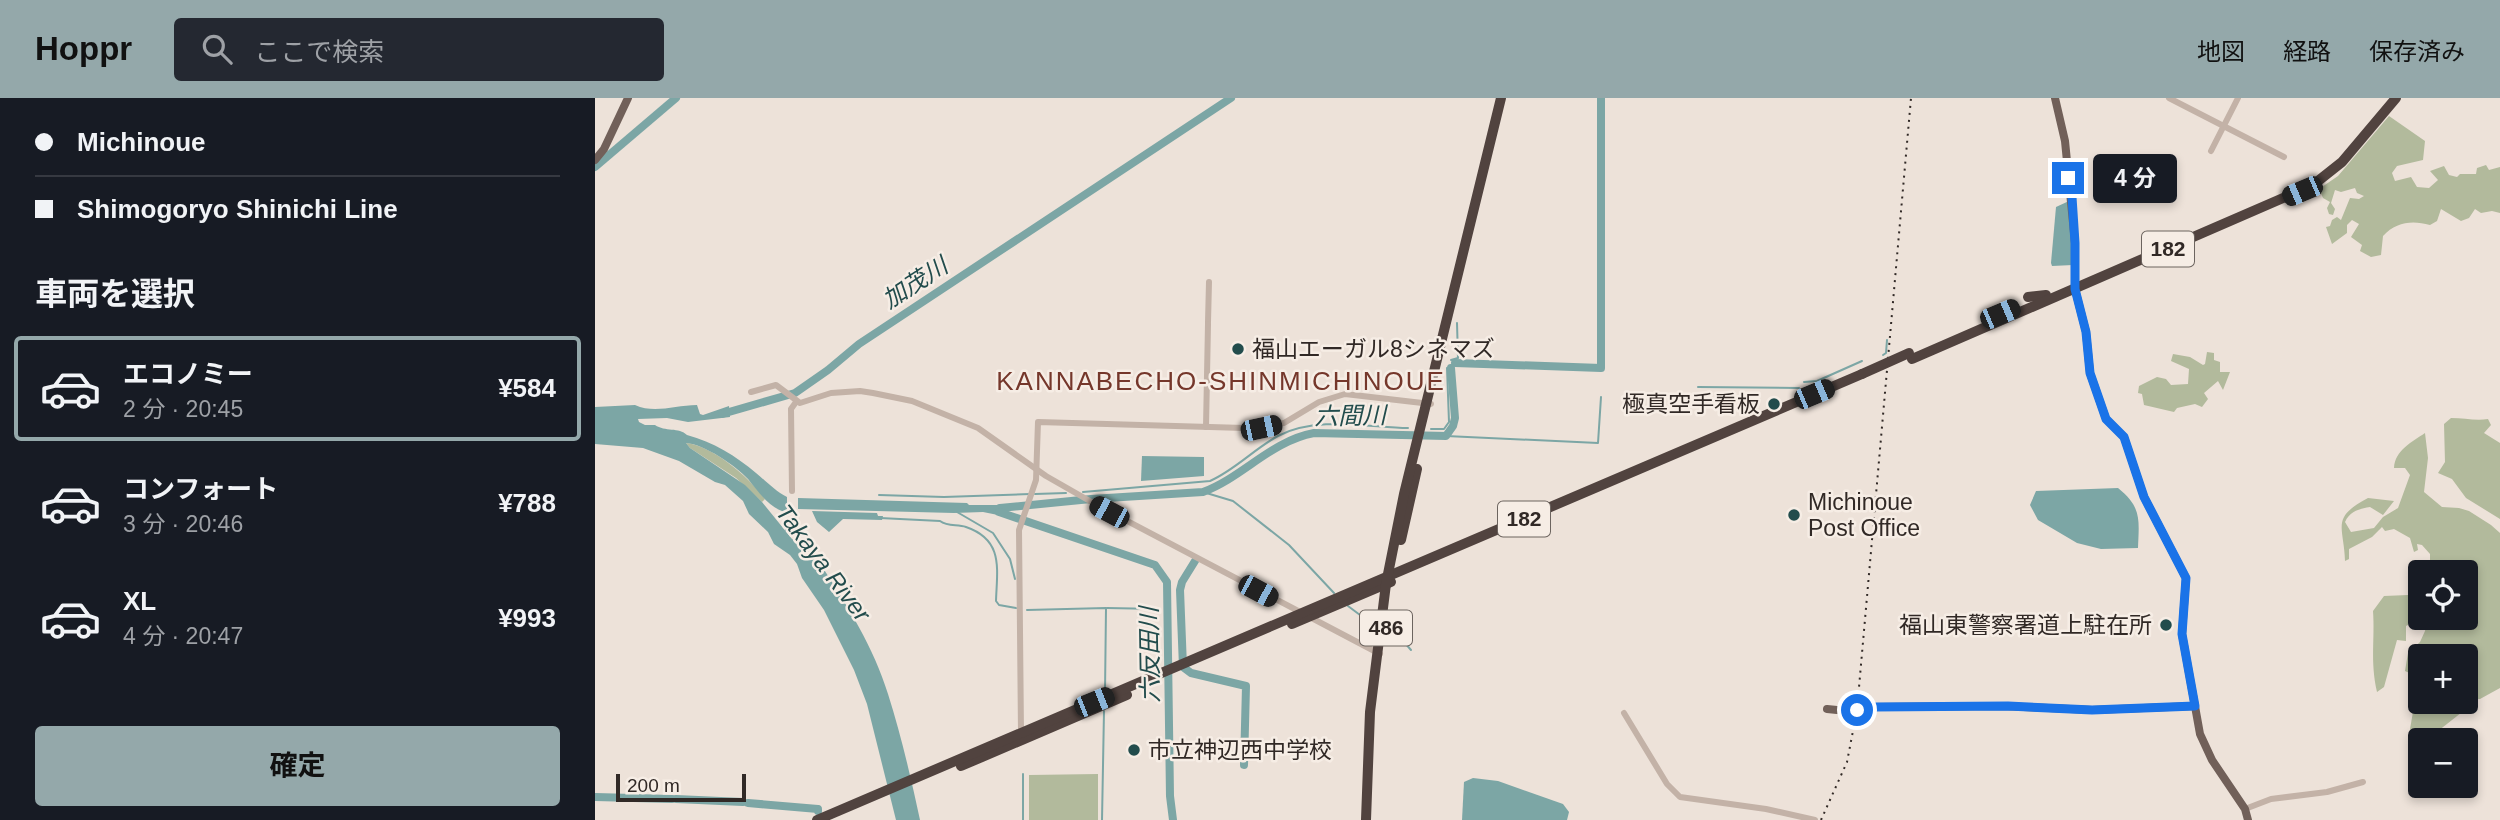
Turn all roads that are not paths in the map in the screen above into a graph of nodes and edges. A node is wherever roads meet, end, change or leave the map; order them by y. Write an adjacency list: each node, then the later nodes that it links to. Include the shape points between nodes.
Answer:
1 (628, 98): 11 (main road)
2 (1504, 98): 18 (highway, 486)
3 (2055, 98): 13 (main road, via 2072,197)
4 (2169, 98): 8 (street)
5 (2238, 98): 8 (street)
6 (2389, 98): 13 (highway, 182, via 2339,157 2311,180)
7 (2396, 98): 13 (highway, 182, via 2342,162 2313,186)
8 (2224, 126): 9 (street); 10 (street)
9 (2211, 151)
10 (2284, 156)
11 (595, 160)
12 (1209, 282): 19 (street)
13 (2075, 286): 15 (highway, 182); 25 (main road, via 2090,373 2106,419 2124,437 2147,506 2186,578 2182,634)
14 (2028, 298): 15 (highway)
15 (2047, 300): 22 (highway, 182)
16 (751, 392): 17 (street, via 772,384)
17 (795, 401): 20 (street, via 860,391 912,401 978,428); 21 (street, via 791,409)
18 (1429, 404): 19 (street, via 1345,394 1319,402 1284,423); 22 (highway, 486)
19 (1206, 426): 20 (street, via 1038,422)
20 (1036, 469): 23 (street); 28 (street, via 1019,547)
21 (792, 491)
22 (1390, 579): 23 (highway, 182); 24 (highway, 486)
23 (1304, 615): 24 (street); 28 (highway, 182)
24 (1379, 654): 34 (highway, 486, via 1366,774); 35 (highway, 486)
25 (2195, 706): 26 (main road); 31 (main road, via 2205,748)
26 (1827, 709)
27 (1624, 713): 36 (street, via 1667,784 1680,797)
28 (1021, 736): 30 (highway, 182)
29 (2363, 782): 31 (street, via 2271,799)
30 (879, 798): 32 (highway, 182); 33 (highway, 182)
31 (2245, 809): 37 (main road)
32 (817, 820)
33 (834, 820)
34 (1366, 820)
35 (1372, 820)
36 (1815, 820)
37 (2248, 820)

